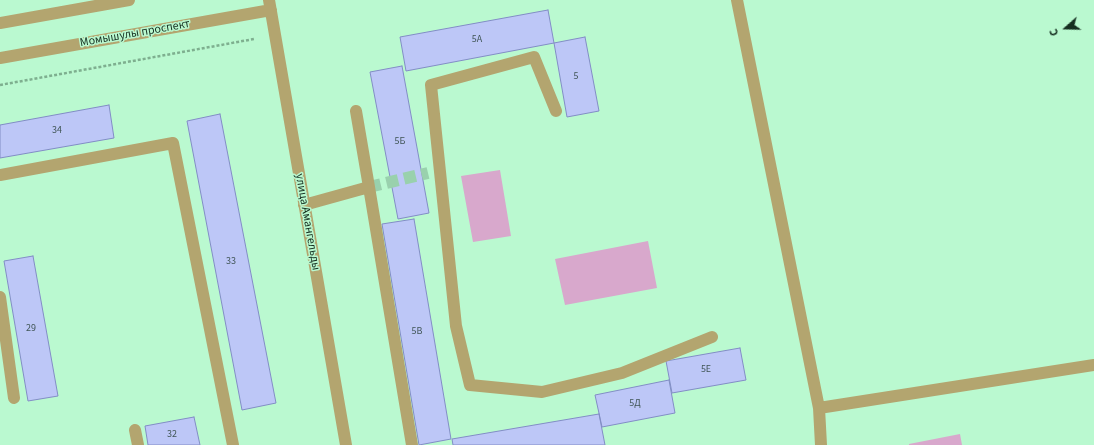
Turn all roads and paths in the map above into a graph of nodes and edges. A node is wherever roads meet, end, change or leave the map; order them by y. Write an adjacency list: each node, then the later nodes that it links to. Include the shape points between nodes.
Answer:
1 (129, 0): 4 (street)
2 (738, 0): 17 (street)
3 (270, 5): 6 (street, Момышулы проспект); 12 (street, улица Амангельды)
4 (0, 23)
5 (254, 39): 7 (path)
6 (0, 58)
7 (0, 85)
8 (556, 111): 14 (street, via 534,57 431,85 434,172 456,326 470,385 542,392 622,373)
9 (356, 112): 11 (street)
10 (0, 175): 20 (street, via 173,143)
11 (369, 187): 12 (street); 22 (street)
12 (304, 205): 21 (street, улица Амангельды)
13 (0, 297): 16 (street)
14 (712, 337)
15 (1094, 365): 17 (street)
16 (14, 398)
17 (819, 408): 23 (street)
18 (135, 430): 19 (street)
19 (138, 445)
20 (233, 445)
21 (346, 445)
22 (412, 445)
23 (821, 445)

